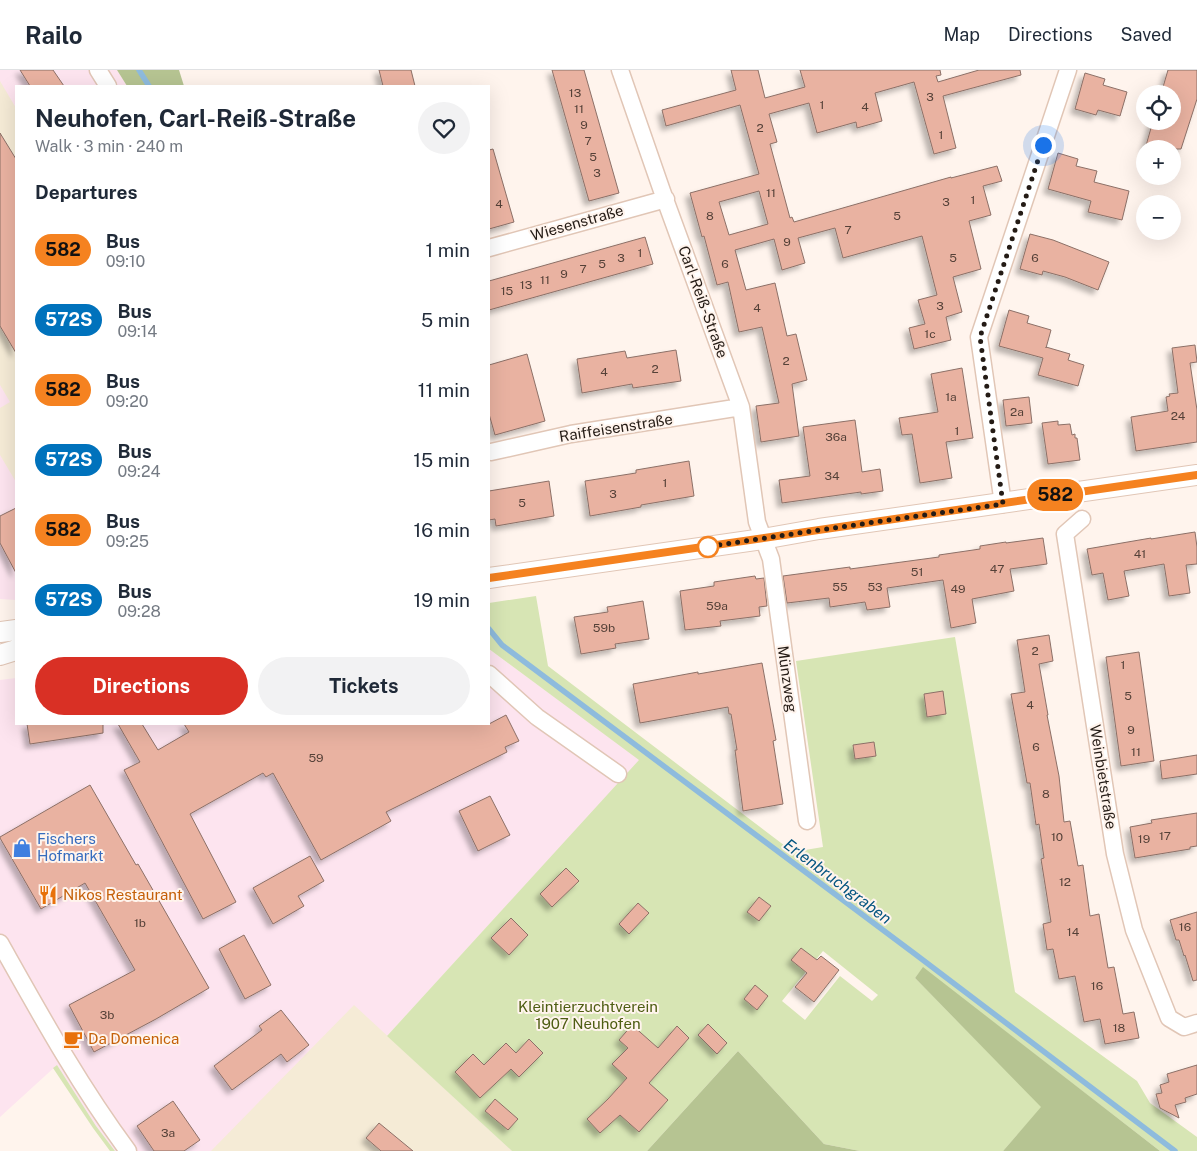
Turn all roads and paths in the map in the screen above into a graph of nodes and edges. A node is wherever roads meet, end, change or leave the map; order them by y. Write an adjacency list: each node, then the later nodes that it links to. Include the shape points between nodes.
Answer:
1 (98, 70): 4 (street)
2 (620, 70): 5 (street, Carl-Reiß-Straße)
3 (1068, 70): 10 (street, via 980,337)
4 (107, 85)
5 (666, 199): 6 (street, Wiesenstraße); 7 (street, Carl-Reiß-Straße)
6 (490, 248)
7 (741, 407): 8 (street, Raiffeisenstraße, via 571,434); 12 (street, Carl-Reiß-Straße, via 757,522)
8 (491, 452)
9 (1197, 475): 10 (street)
10 (1003, 504): 12 (street)
11 (1082, 519): 22 (street, Weinbietstraße, via 1065,534 1115,854 1134,930 1169,1018)
12 (763, 539): 13 (street); 20 (street, Münzweg, via 771,559)
13 (490, 578)
14 (15, 630): 15 (street)
15 (0, 632)
16 (15, 650): 17 (street)
17 (0, 655)
18 (490, 675): 19 (street, via 537,717)
19 (618, 774)
20 (807, 821)
21 (0, 943): 23 (street, via 62,1053)
22 (1191, 1025)
23 (128, 1151)

